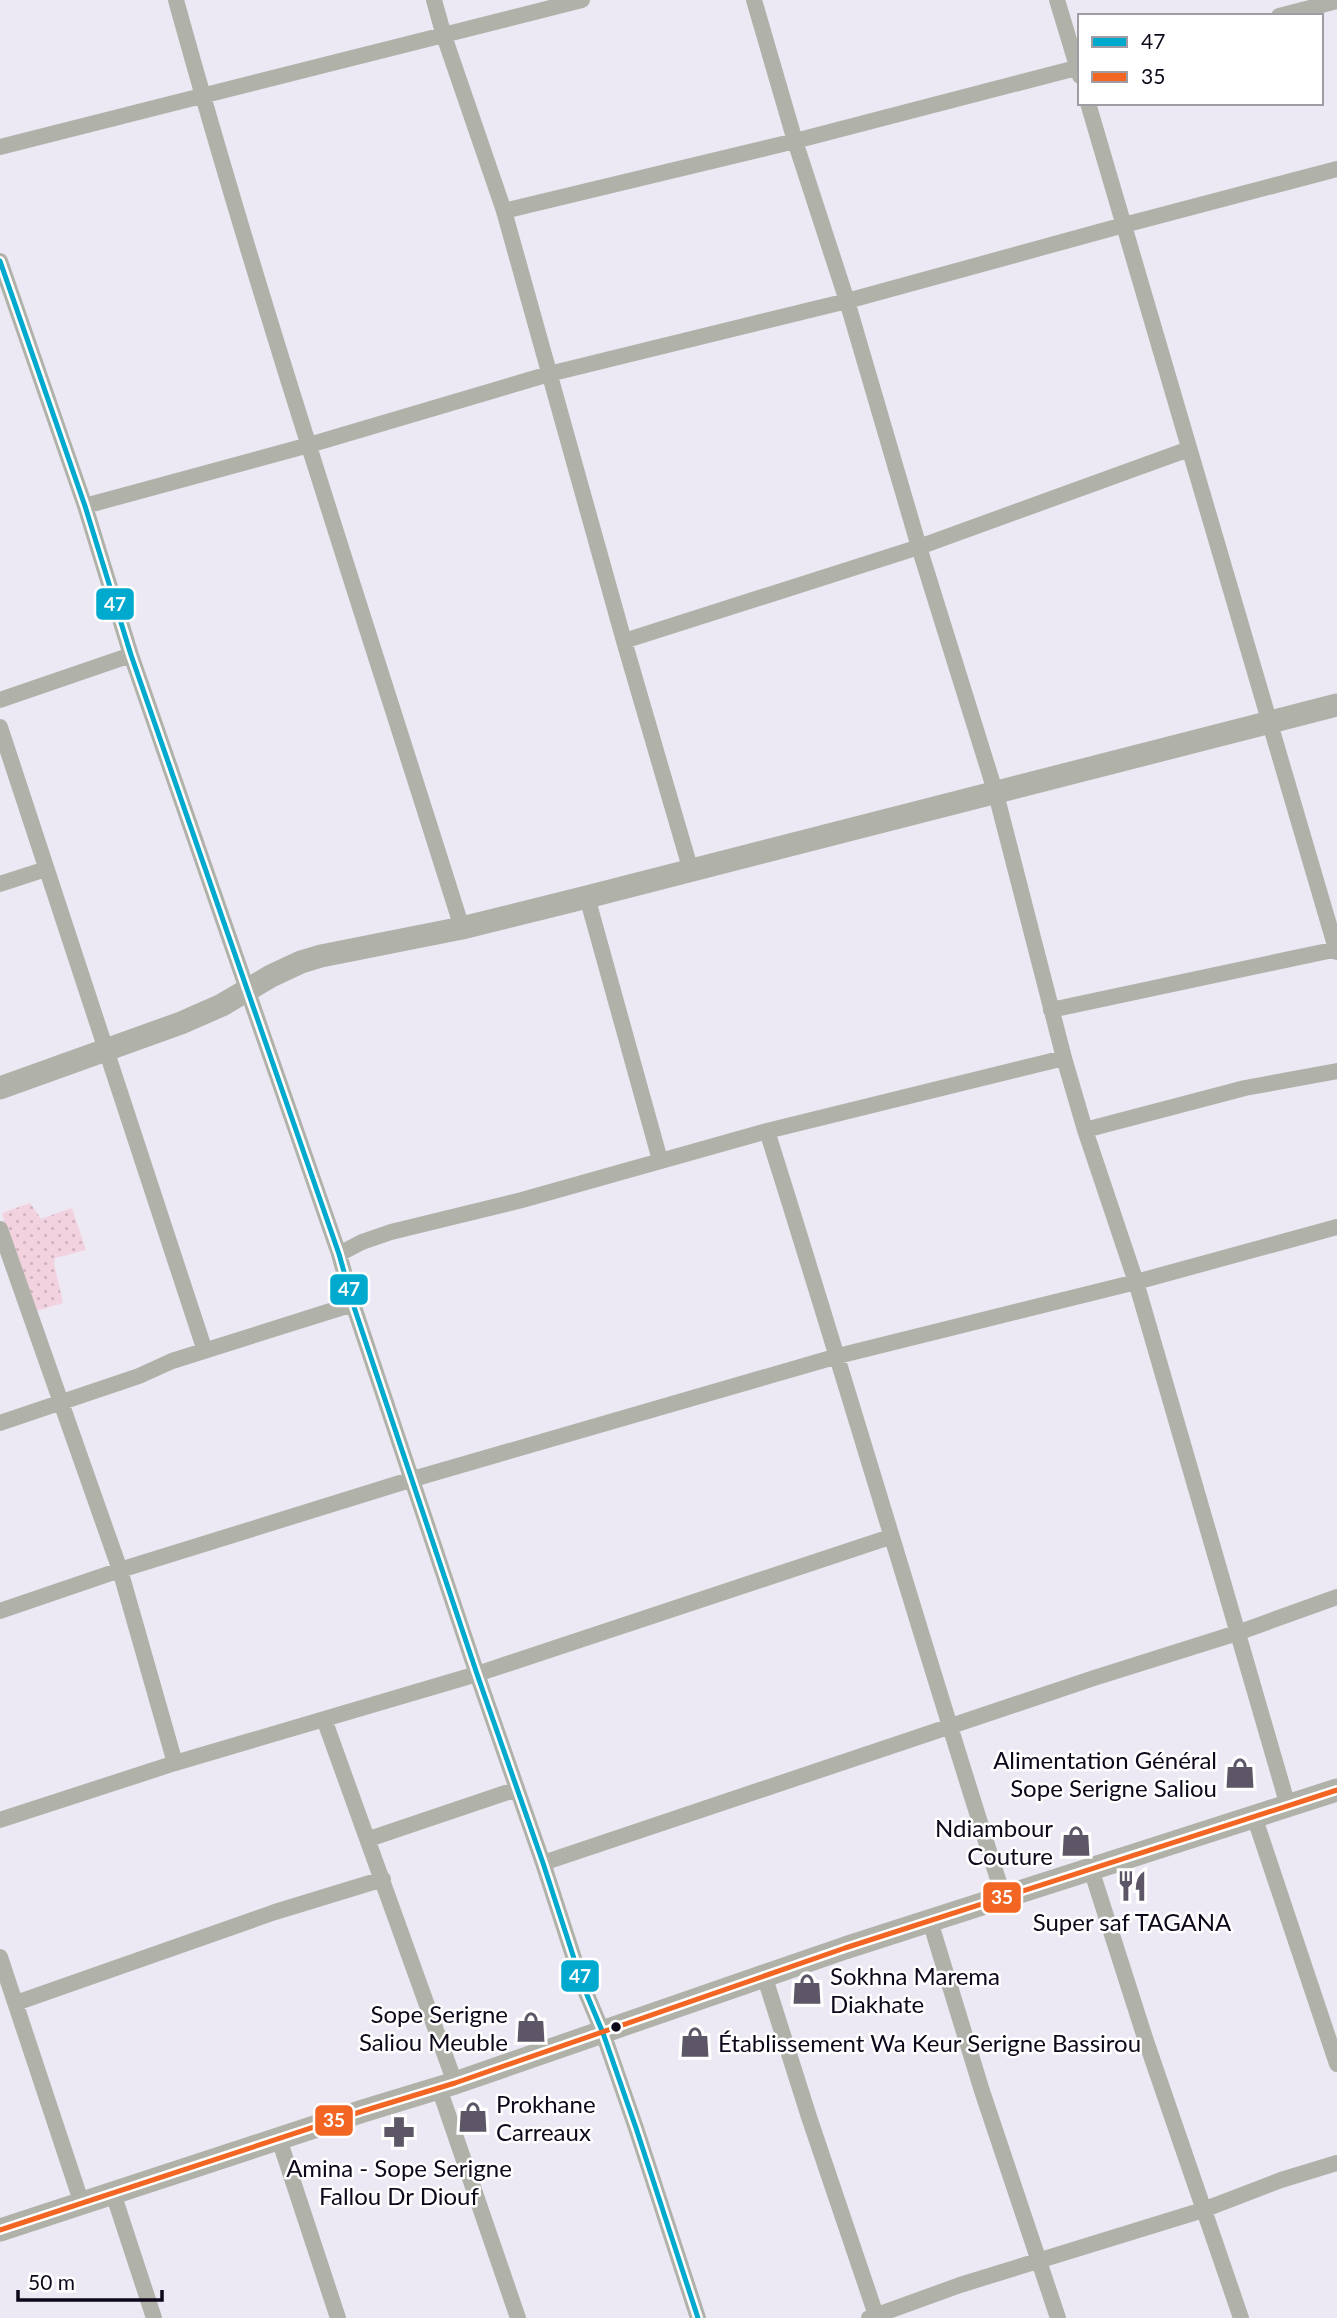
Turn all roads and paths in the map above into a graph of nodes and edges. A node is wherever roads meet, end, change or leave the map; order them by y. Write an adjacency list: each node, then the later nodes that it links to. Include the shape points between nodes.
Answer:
1 (176, 0): 11 (street)
2 (434, 0): 8 (street)
3 (582, 0): 8 (street)
4 (754, 0): 13 (street)
5 (1058, 0): 9 (street)
6 (1337, 1): 7 (street)
7 (1287, 14)
8 (444, 36): 11 (street); 16 (street)
9 (1078, 67)
10 (1078, 70): 13 (street)
11 (202, 95): 14 (street); 22 (street)
12 (1089, 105): 17 (street)
13 (795, 141): 16 (street); 20 (street)
14 (0, 147)
15 (1337, 169): 17 (street)
16 (504, 211): 21 (street)
17 (1124, 225): 20 (street); 23 (street)
18 (0, 261): 19 (street)
19 (5, 298): 24 (street)
20 (847, 301): 21 (street); 25 (street)
21 (549, 374): 22 (street); 26 (street)
22 (309, 445): 24 (street); 37 (street)
23 (1189, 449): 25 (street); 30 (street)
24 (85, 506): 27 (street)
25 (919, 547): 26 (street); 32 (street)
26 (624, 641): 34 (street)
27 (131, 655): 28 (street); 39 (street)
28 (0, 700)
29 (1337, 705): 30 (main road)
30 (1270, 723): 32 (main road); 38 (street)
31 (0, 727): 33 (street)
32 (996, 794): 34 (main road); 40 (street)
33 (46, 869): 35 (street); 41 (street)
34 (691, 871): 36 (main road)
35 (0, 884)
36 (587, 897): 37 (main road); 47 (street)
37 (462, 928): 39 (main road, via 311,959)
38 (1337, 950): 40 (street)
39 (247, 992): 41 (main road, via 181,1023); 50 (street)
40 (1051, 1010): 42 (street)
41 (106, 1049): 44 (main road); 53 (street)
42 (1063, 1058): 45 (street); 46 (street)
43 (1337, 1071): 45 (street, via 1245,1088)
44 (0, 1088)
45 (1085, 1130): 51 (street)
46 (767, 1131): 47 (street); 54 (street)
47 (660, 1160): 50 (street, via 391,1232)
48 (1337, 1227): 51 (street)
49 (0, 1229): 55 (street)
50 (339, 1254): 52 (street)
51 (1136, 1282): 54 (street); 62 (street)
52 (353, 1304): 53 (street); 57 (street)
53 (205, 1351): 55 (street)
54 (838, 1356): 57 (street); 58 (street)
55 (62, 1402): 56 (street); 59 (street)
56 (0, 1423)
57 (413, 1479): 59 (street); 63 (street)
58 (890, 1537): 63 (street); 65 (street)
59 (120, 1570): 61 (street); 66 (street)
60 (1337, 1597): 62 (street)
61 (0, 1611)
62 (1237, 1633): 65 (street); 69 (street)
63 (477, 1674): 64 (street); 67 (street)
64 (324, 1719): 66 (street); 72 (street)
65 (948, 1727): 73 (street); 76 (street)
66 (175, 1763): 71 (street)
67 (517, 1789): 72 (street); 73 (street)
68 (1337, 1790): 69 (main road)
69 (1288, 1805): 70 (main road)
70 (1254, 1816): 74 (main road); 82 (street)
71 (0, 1821)
72 (369, 1839): 75 (street)
73 (543, 1863): 81 (street)
74 (1091, 1869): 76 (main road); 88 (street)
75 (383, 1879): 80 (street); 83 (street)
76 (1003, 1898): 77 (main road)
77 (930, 1921): 79 (main road); 90 (street)
78 (0, 1957): 80 (street)
79 (764, 1975): 81 (main road); 91 (street)
80 (16, 2003): 87 (street)
81 (603, 2033): 83 (main road); 95 (street)
82 (1337, 2064)
83 (447, 2086): 84 (main road); 94 (street)
84 (279, 2139): 86 (main road); 93 (street)
85 (1337, 2163): 88 (street)
86 (113, 2193): 87 (main road); 92 (street)
87 (82, 2204): 89 (main road)
88 (1203, 2210): 90 (street); 97 (street)
89 (0, 2230)
90 (1039, 2261): 91 (street); 96 (street)
91 (874, 2317)
92 (154, 2318)
93 (338, 2318)
94 (518, 2318)
95 (698, 2318)
96 (1058, 2318)
97 (1241, 2318)

